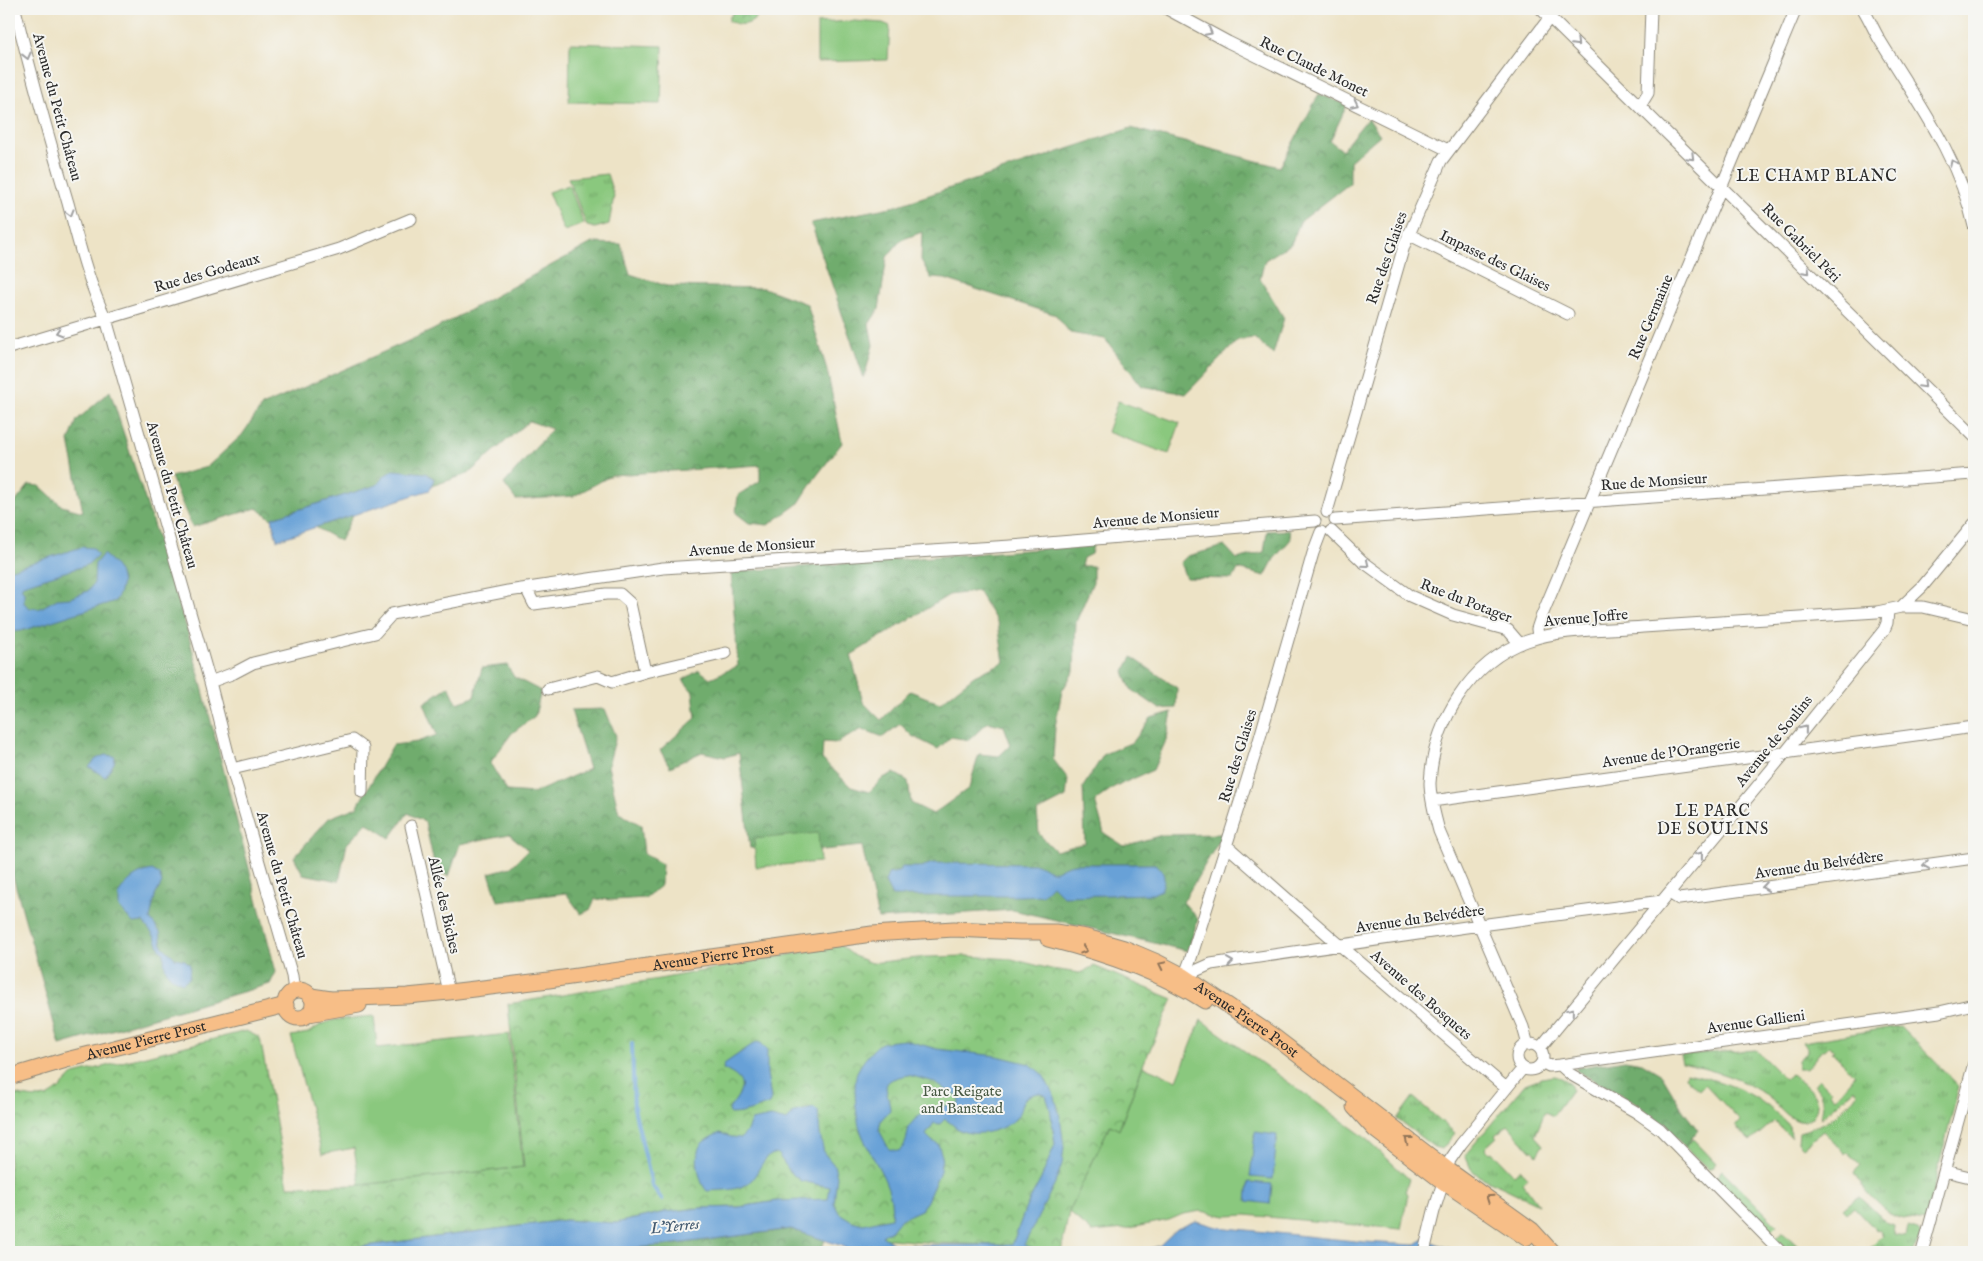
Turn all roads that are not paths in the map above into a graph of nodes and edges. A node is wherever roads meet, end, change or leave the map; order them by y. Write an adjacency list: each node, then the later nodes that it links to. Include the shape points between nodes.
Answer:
1 (15, 9): 15 (street, Avenue du Petit Château, one-way to 15, via 75,228)
2 (1167, 9): 9 (street, Rue Claude Monet, one-way to 9)
3 (1541, 9): 7 (street, Rue Gabriel Péri)
4 (1651, 9): 8 (street, via 1648,93)
5 (1796, 9): 10 (street, Rue Germaine)
6 (1863, 9): 12 (street, one-way to 6, via 1946,148)
7 (1550, 17): 8 (street, Rue Gabriel Péri, one-way to 8); 9 (street, Rue des Glaises)
8 (1640, 106): 10 (street, Rue Gabriel Péri, one-way to 10)
9 (1448, 150): 13 (street, Rue des Glaises)
10 (1722, 187): 17 (street, Rue Gabriel Péri, one-way to 17); 19 (street, Rue Germaine)
11 (411, 219): 15 (street, Rue des Godeaux, via 339,249)
12 (1974, 226)
13 (1408, 234): 14 (street, Impasse des Glaises); 20 (street, Rue des Glaises)
14 (1568, 314)
15 (106, 319): 16 (street, Rue des Godeaux, one-way to 16); 32 (street, Avenue du Petit Château)
16 (9, 348)
17 (1974, 436)
18 (1974, 474): 19 (street, Rue de Monsieur)
19 (1589, 502): 20 (street, Rue de Monsieur); 28 (street, Rue Germaine, via 1540,620)
20 (1329, 524): 23 (street, Avenue de Monsieur, via 1318,515 1315,521 1011,546 663,568); 29 (street, Rue du Potager, one-way to 29, via 1362,561 1410,596 1453,616 1508,630); 40 (street, Rue des Glaises, via 1313,553)
21 (1974, 524): 22 (street, Avenue Joffre)
22 (1922, 587): 24 (street, Avenue Joffre); 25 (street)
23 (526, 588): 31 (street, via 534,604 620,594 630,604); 32 (street, Avenue de Monsieur, via 392,614 375,633 253,663)
24 (1900, 607): 25 (street, Avenue Joffre); 26 (street, Avenue Joffre)
25 (1923, 607): 27 (street)
26 (1888, 610): 28 (street, Avenue Joffre); 35 (street, Avenue de Soulins, one-way to 26, via 1884,630)
27 (1974, 619)
28 (1538, 637): 29 (street, Avenue Joffre)
29 (1520, 644): 38 (street, Avenue Joffre, via 1480,672 1453,705 1436,747 1430,784)
30 (726, 653): 31 (street)
31 (645, 672): 33 (street, via 612,682 598,676)
32 (210, 682): 36 (street, Avenue du Petit Château)
33 (548, 689)
34 (1974, 727): 35 (street, Avenue de l'Orangerie)
35 (1784, 753): 38 (street, Avenue de l'Orangerie); 42 (street, Avenue de Soulins, one-way to 35)
36 (232, 769): 37 (street, via 352,740 363,748); 46 (street, Avenue du Petit Château)
37 (362, 792)
38 (1432, 801): 43 (street, Avenue Joffre, via 1438,831)
39 (411, 826): 47 (street, Allée des Biches)
40 (1226, 845): 44 (street, Avenue des Bosquets); 45 (street, Rue des Glaises)
41 (1974, 858): 42 (street, Avenue du Belvédère, one-way to 42, via 1687,898)
42 (1666, 897): 43 (street, Avenue du Belvédère); 54 (street, Avenue de Soulins, one-way to 42)
43 (1480, 925): 44 (street, Avenue du Belvédère); 53 (street, Avenue Joffre, via 1524,1026)
44 (1341, 946): 45 (street, Avenue du Belvédère, one-way to 44, via 1211,964); 60 (street, Avenue des Bosquets)
45 (1182, 981): 47 (main road, Avenue Pierre Prost, via 1020,932 954,929 872,934); 62 (main road, Avenue Pierre Prost, via 1272,1035)
46 (294, 991): 48 (main road, via 303,990); 51 (main road)
47 (449, 992): 49 (main road, Avenue Pierre Prost)
48 (310, 996): 49 (main road, Avenue Pierre Prost, via 331,999); 52 (main road, via 313,1007)
49 (407, 996): 52 (main road, Avenue Pierre Prost)
50 (1974, 1004): 57 (street, Avenue Gallieni, via 1939,1012)
51 (286, 1005): 52 (main road, via 294,1017 302,1018); 59 (main road, Avenue Pierre Prost)
52 (309, 1014)
53 (1528, 1045): 54 (street); 58 (street, via 1518,1053 1518,1061)
54 (1540, 1048): 55 (street)
55 (1542, 1062): 57 (street, Avenue Gallieni, via 1549,1066); 58 (street, via 1534,1070)
56 (1974, 1063): 61 (street)
57 (1560, 1065): 67 (street, via 1660,1129)
58 (1523, 1068): 60 (street)
59 (9, 1077)
60 (1506, 1088): 62 (street, via 1461,1144)
61 (1945, 1171): 63 (street); 68 (street)
62 (1445, 1175): 64 (street); 65 (main road); 66 (main road, one-way to 62, via 1532,1230)
63 (1974, 1178)
64 (1424, 1252)
65 (1547, 1252)
66 (1552, 1252)
67 (1781, 1252)
68 (1922, 1252)

